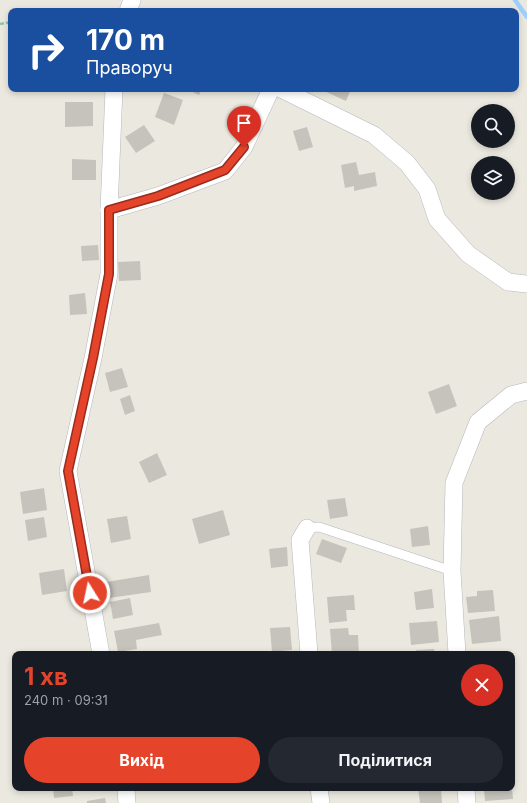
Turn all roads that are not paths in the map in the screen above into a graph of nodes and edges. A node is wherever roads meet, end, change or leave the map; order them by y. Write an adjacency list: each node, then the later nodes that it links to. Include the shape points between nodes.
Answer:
1 (114, 92): 4 (street)
2 (270, 92): 4 (street, via 244,147 225,170 158,196)
3 (287, 92): 5 (street, via 374,135 407,163 427,189 437,219 468,254 508,282)
4 (109, 210): 9 (street, via 109,274 68,471)
5 (527, 284)
6 (527, 391): 8 (street, via 511,395 478,422 454,483)
7 (307, 528): 8 (lane, via 319,527); 10 (street, via 300,540)
8 (452, 571): 11 (street)
9 (100, 651)
10 (309, 651)
11 (457, 651)
12 (126, 791): 15 (street)
13 (319, 791): 16 (street)
14 (466, 791): 17 (street)
15 (127, 803)
16 (321, 803)
17 (467, 803)

